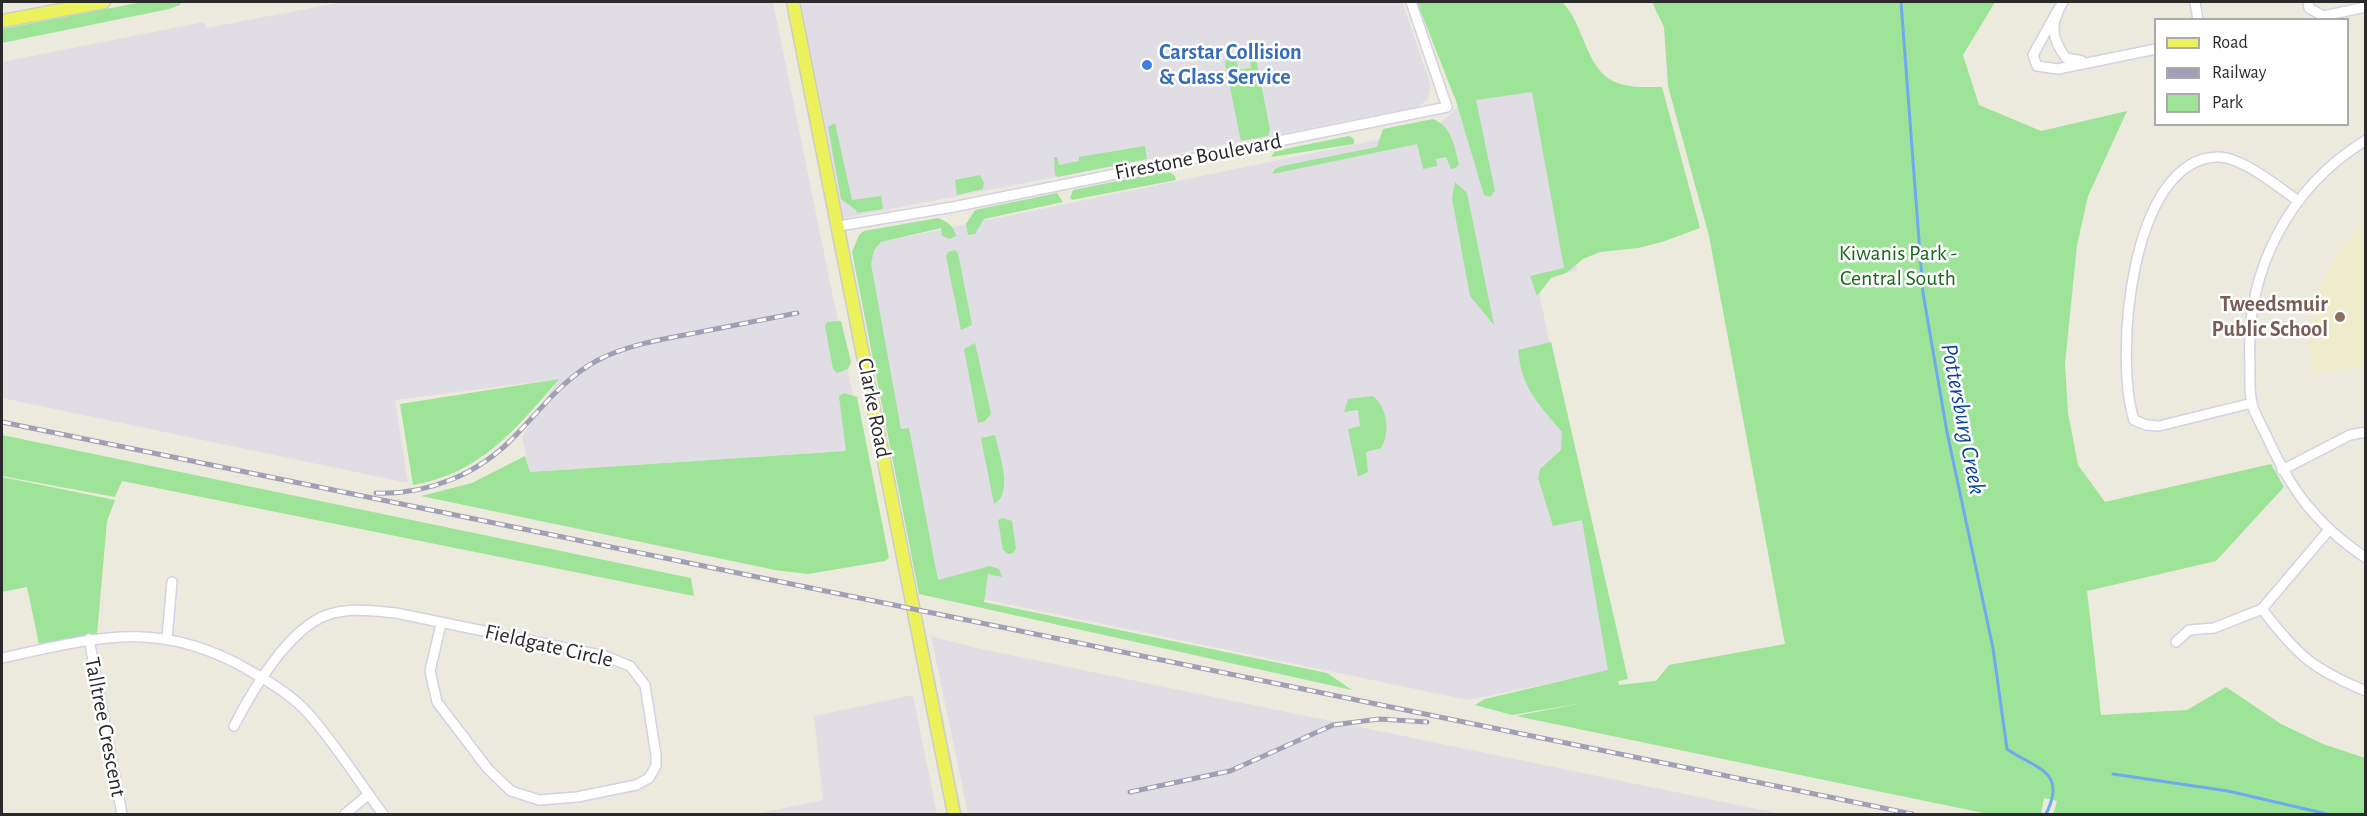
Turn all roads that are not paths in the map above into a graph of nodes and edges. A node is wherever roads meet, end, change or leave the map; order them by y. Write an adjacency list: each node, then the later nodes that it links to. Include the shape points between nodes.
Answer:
1 (104, 2): 9 (main road)
2 (793, 2): 14 (main road, Clarke Road)
3 (1411, 2): 14 (street, Firestone Boulevard, via 1447,107 953,207)
4 (2195, 2): 8 (street)
5 (2308, 2): 7 (street, via 2309,8 2323,16)
6 (2061, 5): 11 (street, via 2051,30 2055,43 2066,58); 11 (street, via 2032,55 2037,66 2058,69)
7 (2366, 7)
8 (2198, 18)
9 (2, 21)
10 (2154, 49): 11 (street)
11 (2086, 61)
12 (2366, 140): 13 (street, via 2326,171)
13 (2298, 201): 15 (street, via 2283,221 2251,306); 15 (street, via 2253,169 2219,157 2188,165 2161,193 2145,234 2130,297 2125,358 2134,420 2159,426)
14 (839, 226): 34 (main road, Clarke Road)
15 (2252, 403): 17 (street)
16 (2366, 432): 17 (street, via 2350,435)
17 (2282, 470): 18 (street)
18 (2328, 531): 19 (street); 21 (street)
19 (2366, 558)
20 (172, 582): 23 (street)
21 (2262, 609): 25 (street, via 2214,628 2189,630); 28 (street, via 2312,666)
22 (441, 624): 22 (street, Fieldgate Circle, via 605,656 630,666 645,685 656,755 656,766 649,778 636,785 577,797 539,800 511,791 488,769 437,702 430,671); 27 (street, Fieldgate Circle, via 363,610 326,615 295,636)
23 (167, 638): 24 (street); 27 (street, via 222,654)
24 (89, 639): 26 (street); 31 (street, Talltree Crescent)
25 (2176, 642)
26 (2, 658)
27 (262, 678): 29 (street, Fieldgate Circle); 30 (street, via 306,711)
28 (2366, 691)
29 (234, 726)
30 (368, 795): 32 (street); 33 (street)
31 (122, 814)
32 (345, 814)
33 (383, 814)
34 (954, 814)

